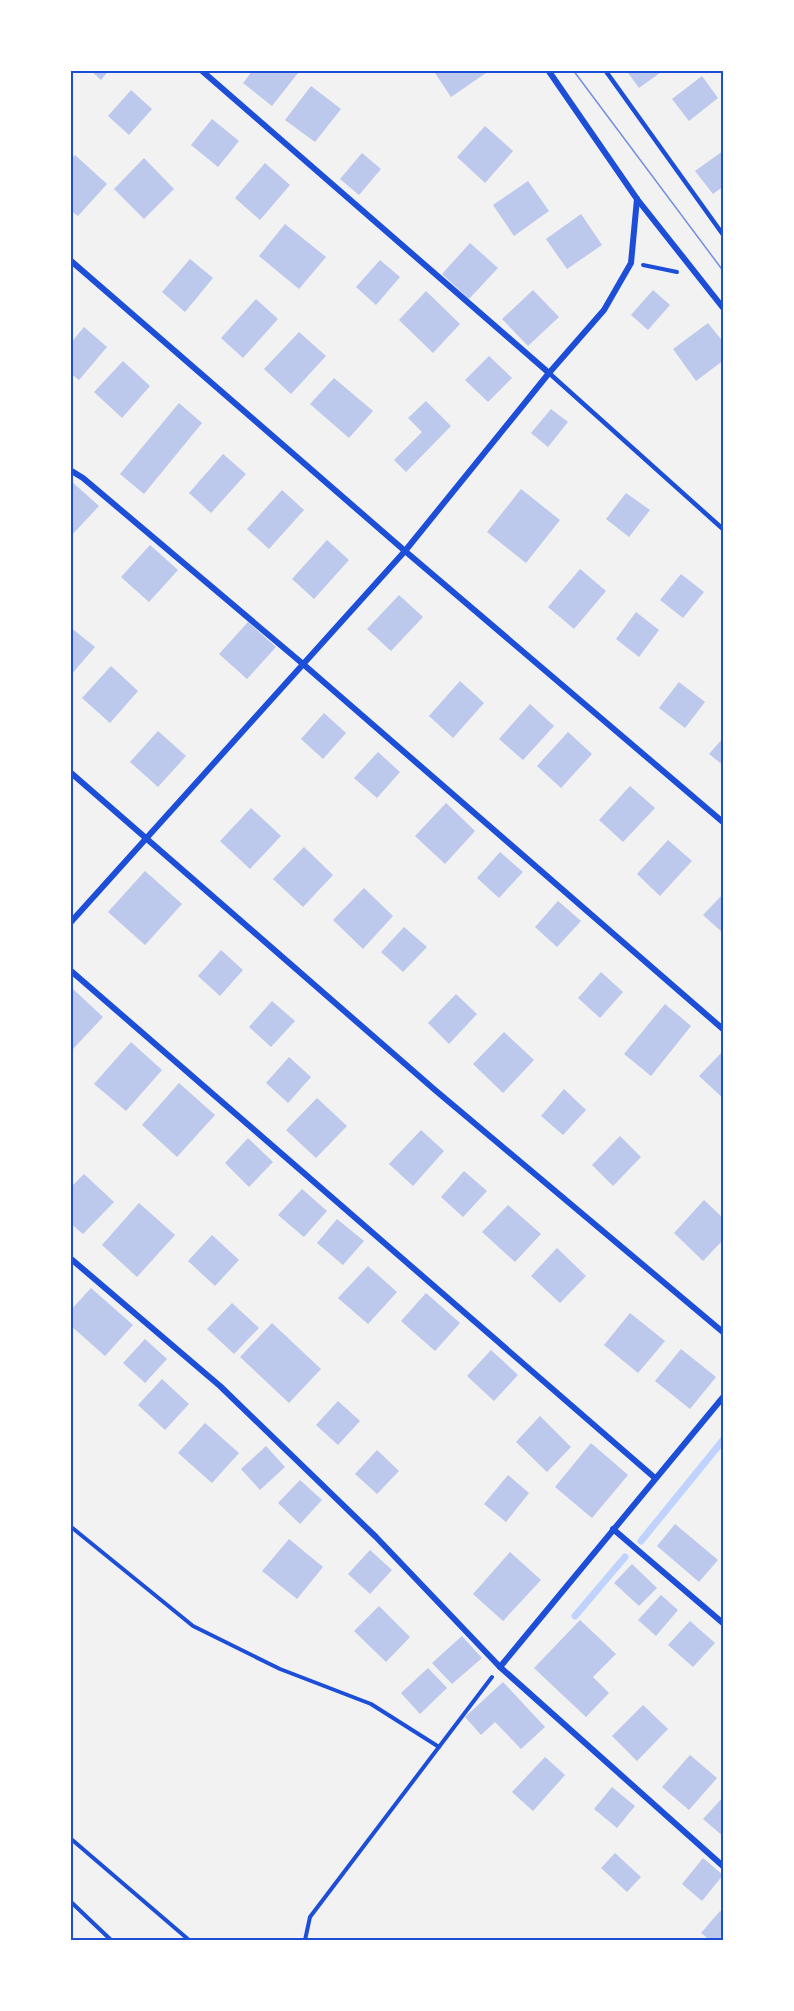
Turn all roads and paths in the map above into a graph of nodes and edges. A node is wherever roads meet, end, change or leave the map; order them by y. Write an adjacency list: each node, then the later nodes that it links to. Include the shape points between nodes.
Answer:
1 (201, 70): 10 (street)
2 (548, 70): 4 (street)
3 (605, 70): 5 (lane)
4 (637, 199): 7 (street); 8 (street)
5 (723, 236)
6 (70, 260): 13 (street)
7 (631, 263): 8 (path); 10 (street, via 604,310)
8 (698, 276): 9 (street)
9 (723, 309)
10 (549, 373): 12 (lane); 13 (street)
11 (70, 470): 14 (street)
12 (723, 530)
13 (405, 551): 14 (street); 16 (street)
14 (303, 664): 17 (street); 20 (street)
15 (70, 772): 17 (street)
16 (723, 823)
17 (147, 838): 18 (street); 22 (street, via 435,1090)
18 (70, 923)
19 (70, 970): 24 (street)
20 (723, 1030)
21 (70, 1258): 28 (street, via 220,1386 376,1537)
22 (723, 1333)
23 (723, 1396): 24 (street)
24 (655, 1478): 26 (street)
25 (70, 1526): 29 (path, via 193,1626 280,1669 371,1704)
26 (613, 1529): 27 (street); 28 (street)
27 (723, 1624)
28 (500, 1666): 29 (path); 31 (street)
29 (439, 1748): 35 (path, via 310,1917)
30 (70, 1838): 34 (path)
31 (723, 1867)
32 (70, 1900): 33 (path)
33 (111, 1941)
34 (189, 1941)
35 (305, 1941)

